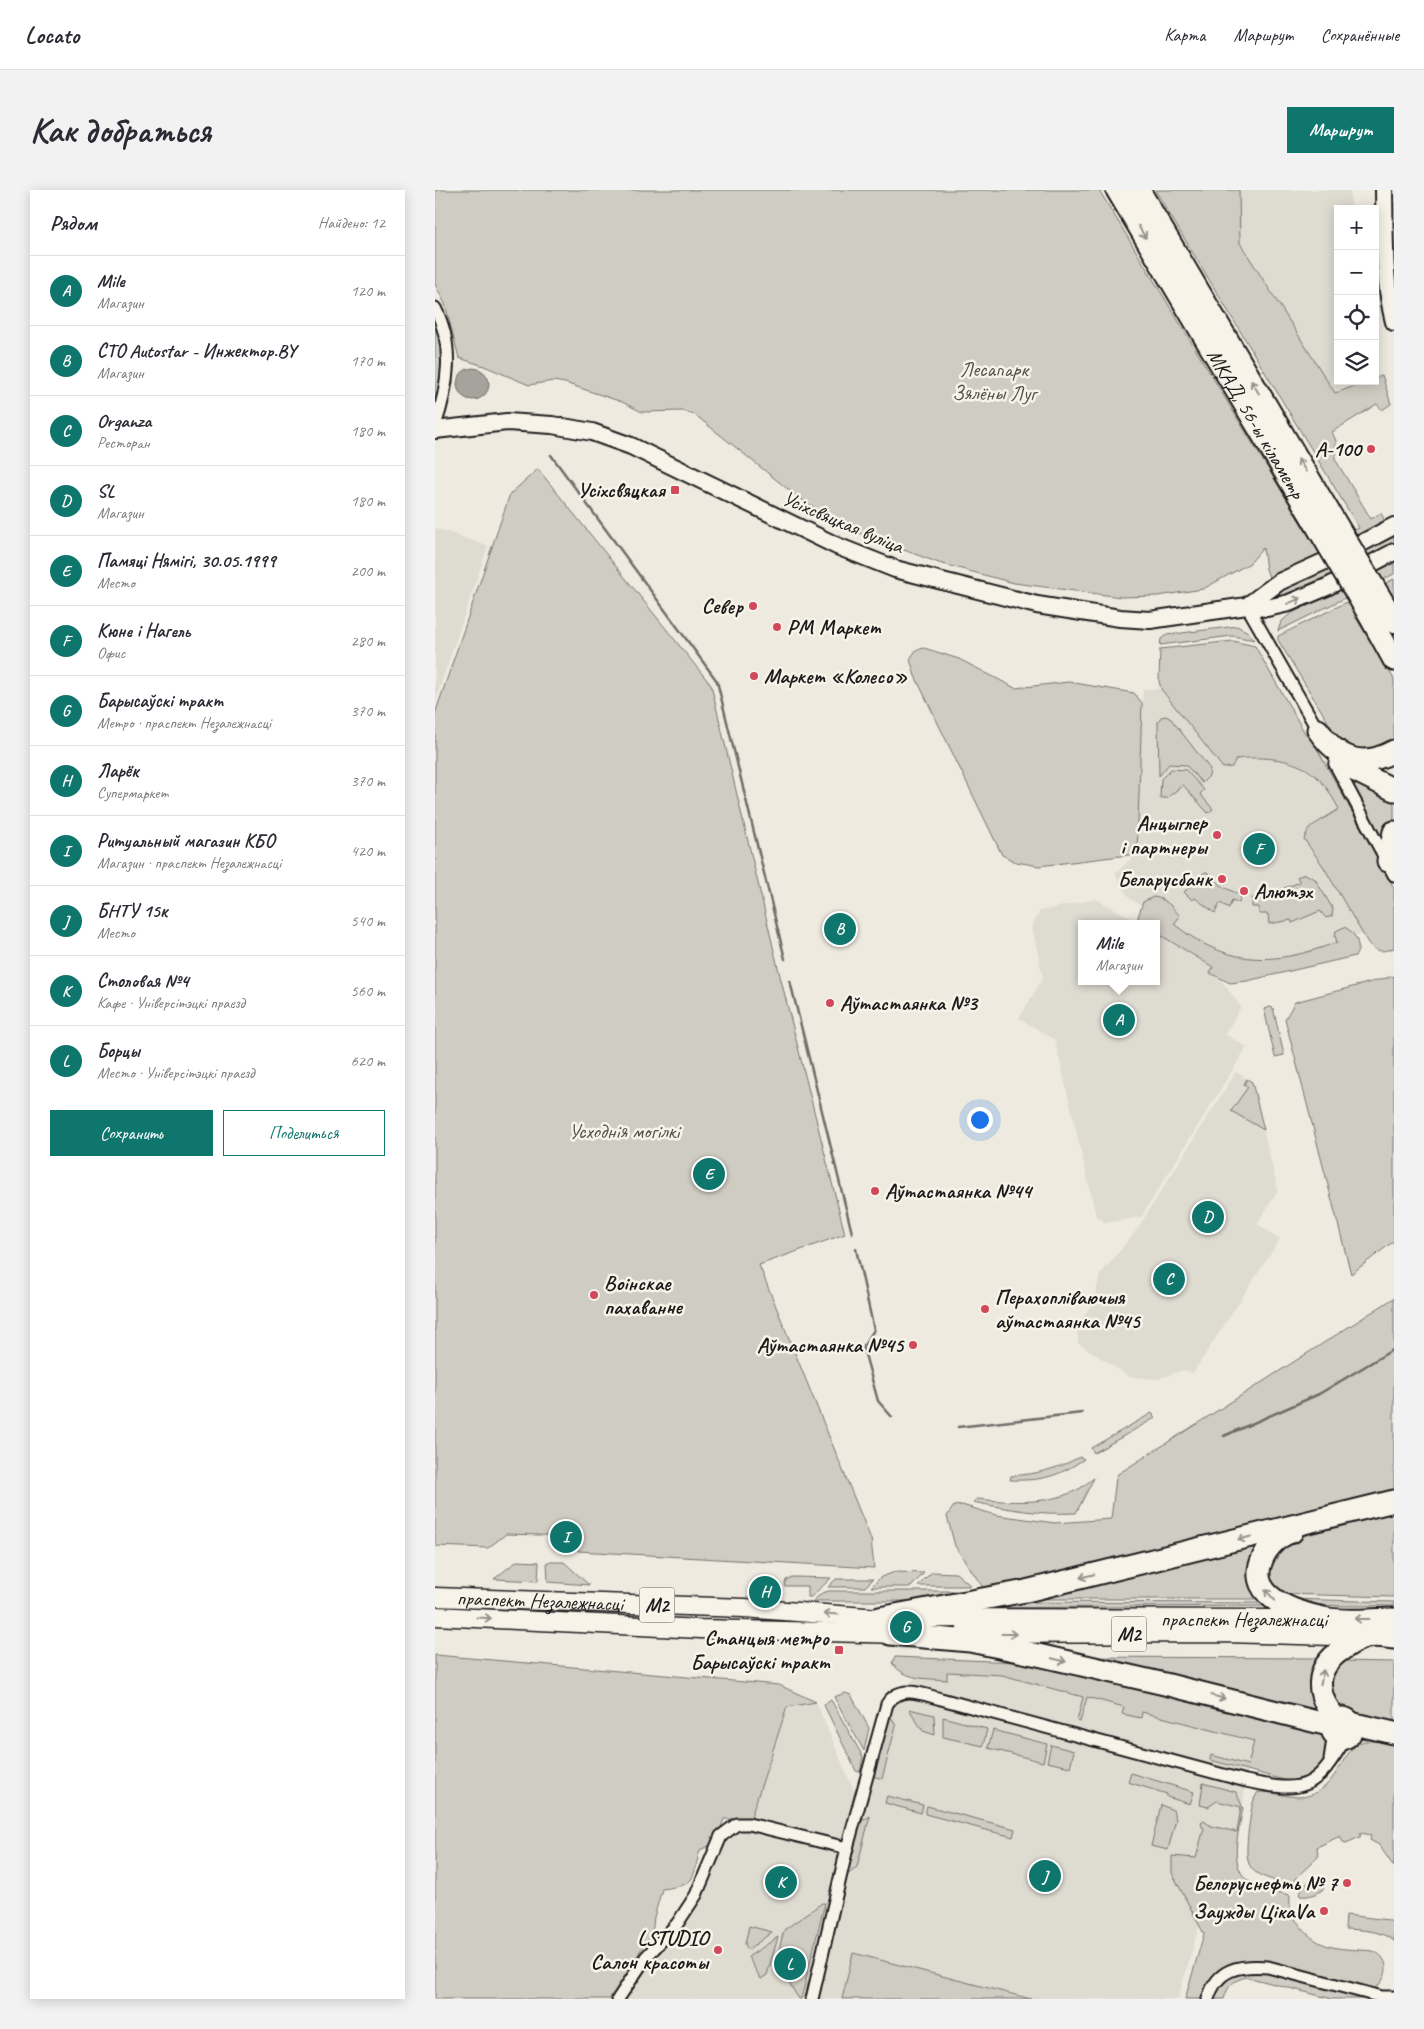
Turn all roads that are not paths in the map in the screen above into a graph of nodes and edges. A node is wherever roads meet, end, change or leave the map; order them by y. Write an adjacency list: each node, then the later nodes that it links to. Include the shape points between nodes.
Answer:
1 (1117, 190): 8 (highway, МКАД, 56-ы кіламетр, one-way to 8)
2 (1139, 190): 8 (highway, МКАД, 56-ы кіламетр, one-way to 2)
3 (1384, 190): 5 (main road, via 1385,259)
4 (435, 308): 6 (street, via 447,343 448,369)
5 (1394, 322)
6 (435, 426)
7 (435, 430): 11 (main road, Усіхсвяцкая вуліца, via 507,422 591,432 631,446 845,550 895,569 1037,605 1093,615 1150,620)
8 (1316, 507): 12 (highway, МКАД, 56-ы кіламетр, bridge)
9 (1394, 526): 11 (main road, Усіхсвяцкая вуліца, via 1279,582)
10 (1394, 552): 11 (main road, Усіхсвяцкая вуліца, one-way to 10, via 1267,608 1289,604)
11 (1247, 606): 14 (street)
12 (1382, 613): 13 (highway, МКАД, 56-ы кіламетр)
13 (1394, 660)
14 (1318, 730): 15 (highway, via 1342,755 1355,760 1377,759); 16 (street)
15 (1394, 751)
16 (1331, 757): 17 (highway); 19 (street)
17 (1394, 790)
18 (1394, 832): 19 (highway)
19 (1391, 868)
20 (1394, 1502): 26 (highway, one-way to 26)
21 (1394, 1507): 24 (highway, one-way to 21, via 1293,1611 1275,1601 1261,1584 1259,1575 1265,1554 1271,1544 1284,1534)
22 (435, 1597): 26 (main road, праспект Незалежнасці / М2, one-way to 22, via 744,1608)
23 (435, 1616): 26 (main road, праспект Незалежнасці / М2, one-way to 26, via 701,1629)
24 (1330, 1619): 25 (highway, праспект Незалежнасці / М2, one-way to 24); 26 (main road, праспект Незалежнасці / М2)
25 (1394, 1619)
26 (885, 1626): 27 (main road, праспект Незалежнасці / М2, one-way to 27); 29 (highway, one-way to 29, via 1038,1655)
27 (1368, 1637): 28 (highway, праспект Незалежнасці / М2); 29 (highway, one-way to 27, via 1323,1700 1323,1669 1331,1655 1352,1642)
28 (1394, 1638)
29 (1342, 1728): 30 (highway); 31 (highway); 32 (street, via 1329,1766 1313,1781 1303,1786 1279,1787 1245,1781 941,1699 903,1692 887,1704)
30 (1394, 1733)
31 (1394, 1739)
32 (847, 1848): 35 (street, via 749,1824 730,1828 721,1836 691,1902 677,1924 646,1957); 36 (street)
33 (1394, 1997): 34 (street)
34 (1383, 1998): 37 (street, via 1255,1966 1225,1973 1217,1979)
35 (618, 1999)
36 (812, 1999)
37 (1208, 1999)

